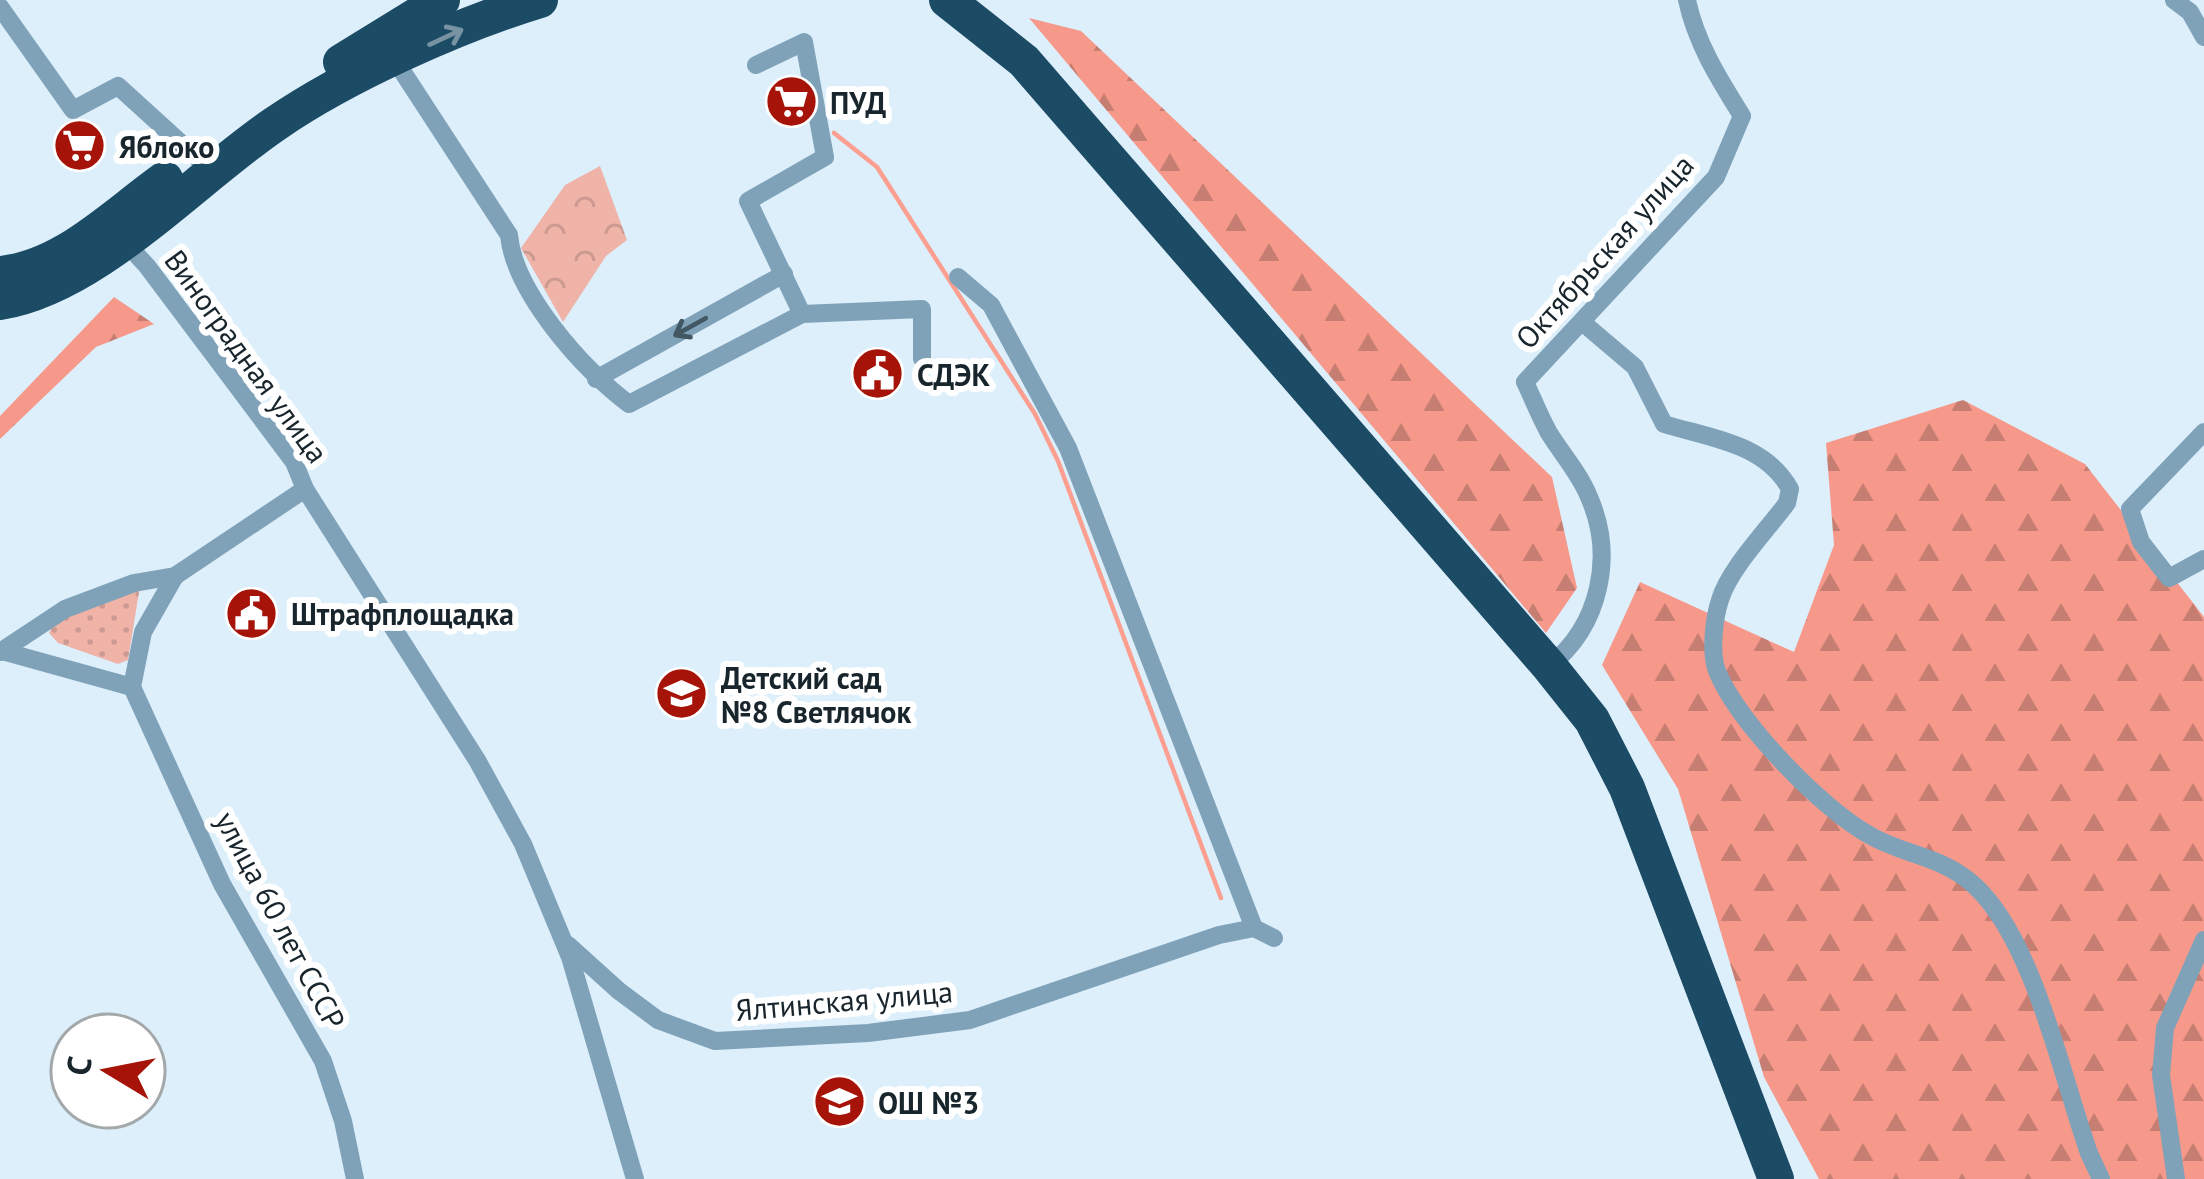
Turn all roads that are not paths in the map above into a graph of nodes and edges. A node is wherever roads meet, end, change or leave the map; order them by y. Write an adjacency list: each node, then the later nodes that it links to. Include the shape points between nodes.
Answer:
1 (442, 0): 10 (highway)
2 (540, 0): 10 (highway, one-way to 2)
3 (938, 0): 8 (highway)
4 (947, 0): 8 (highway)
5 (1687, 0): 19 (street, Октябрьская улица, via 1711,65 1742,116 1716,177)
6 (2174, 0): 9 (street)
7 (0, 7): 12 (street, via 73,110 118,86)
8 (983, 26): 27 (highway, via 1024,61)
9 (2204, 37)
10 (388, 49): 12 (highway, via 231,131); 13 (highway); 21 (street, via 509,235 515,265)
11 (756, 65): 15 (street, via 804,42 825,157 748,201)
12 (196, 158): 13 (highway)
13 (114, 231): 14 (highway, via 27,272); 17 (highway, via 56,286); 23 (street, Виноградная улица, via 294,462)
14 (0, 274)
15 (784, 274): 18 (street); 21 (street, one-way to 21)
16 (958, 277): 29 (street, via 991,305 1068,448)
17 (0, 302)
18 (802, 314): 20 (street, via 922,309); 21 (street, via 642,400 629,404)
19 (1582, 322): 27 (street, Октябрьская улица, via 1525,382 1589,496 1600,537 1594,604 1572,647); 36 (street, via 1635,367 1664,424 1732,441 1784,476 1787,502 1720,596 1715,668 1771,749 1838,814 1873,838 1948,867 1998,913 2021,954)
20 (922, 358)
21 (596, 380)
22 (2204, 432): 24 (street, via 2130,509 2141,542 2169,578)
23 (305, 489): 25 (street); 32 (street, Виноградная улица, via 477,760)
24 (2204, 559)
25 (175, 576): 26 (street, via 65,609); 28 (street, via 143,632)
26 (1, 652): 28 (street)
27 (1550, 666): 35 (highway, via 1592,720 1627,788)
28 (132, 687): 33 (street, улица 60 лет СССР, via 221,884 322,1061)
29 (1254, 928): 30 (street); 32 (street, Ялтинская улица, via 970,1019 715,1041 658,1019)
30 (1274, 938)
31 (2204, 940): 37 (street, via 2165,1028 2161,1076)
32 (564, 941): 34 (street, Виноградная улица)
33 (356, 1179)
34 (635, 1179)
35 (1776, 1179)
36 (2102, 1179)
37 (2176, 1179)

